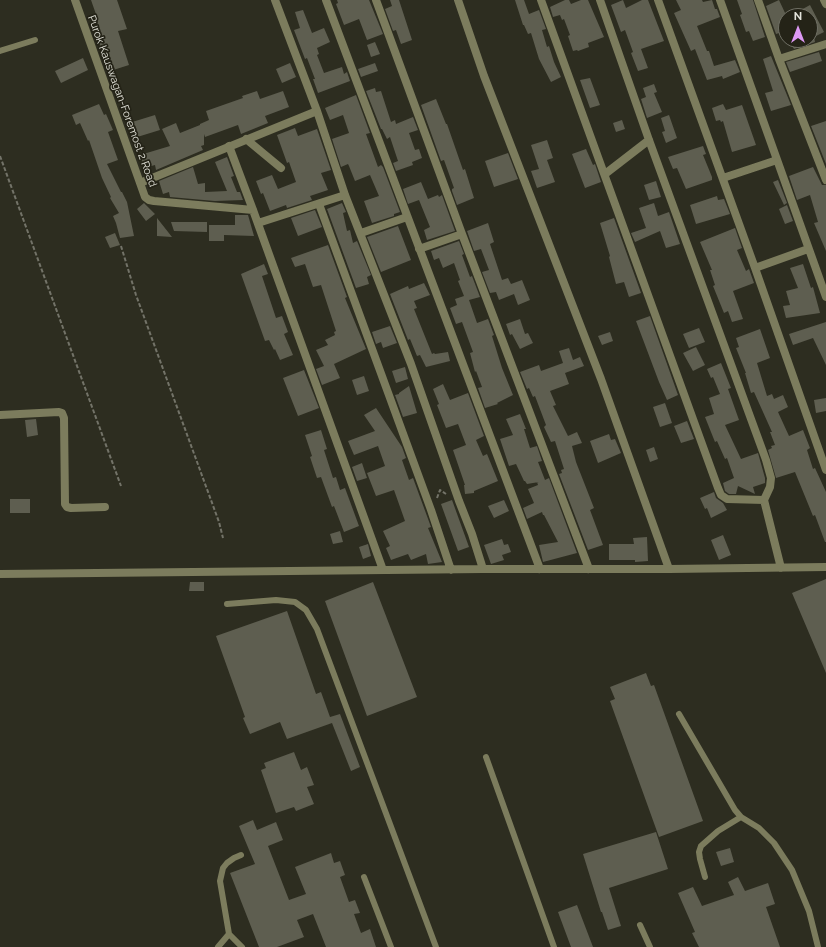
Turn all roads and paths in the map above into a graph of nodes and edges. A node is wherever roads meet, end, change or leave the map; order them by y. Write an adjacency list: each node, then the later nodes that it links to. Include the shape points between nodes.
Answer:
1 (75, 0): 27 (street, Purok Kauswagan-Foremost 2 Road)
2 (275, 0): 17 (street)
3 (326, 0): 31 (street)
4 (376, 0): 34 (street)
5 (458, 0): 53 (street, via 484,76 601,379)
6 (541, 0): 24 (street)
7 (600, 0): 19 (street)
8 (658, 0): 25 (street)
9 (720, 0): 22 (street)
10 (758, 0): 16 (street)
11 (824, 0): 12 (street)
12 (826, 4)
13 (35, 40): 15 (lane)
14 (826, 44): 16 (street)
15 (0, 51)
16 (779, 59): 26 (street)
17 (317, 111): 18 (street); 28 (street)
18 (246, 140): 20 (street); 23 (street)
19 (649, 140): 24 (street); 43 (street, via 766,460 771,478)
20 (229, 146): 27 (street); 30 (street)
21 (0, 156): 42 (path)
22 (777, 160): 25 (street); 37 (street)
23 (281, 168)
24 (605, 174): 43 (street, via 721,495 727,499)
25 (722, 178): 38 (street)
26 (826, 180)
27 (140, 183): 30 (street, Purok Kauswagan-Foremost 2 Road, via 145,197 149,200)
28 (345, 195): 29 (street); 33 (street)
29 (319, 204): 32 (street); 46 (street)
30 (253, 210): 32 (street)
31 (407, 217): 33 (street); 36 (street)
32 (258, 223): 54 (street)
33 (361, 233): 44 (street)
34 (462, 234): 36 (street); 52 (street)
35 (121, 246): 47 (path)
36 (419, 249): 51 (street)
37 (808, 249): 38 (street); 39 (street)
38 (755, 268): 41 (street)
39 (826, 297)
40 (0, 416): 45 (street, via 62,413 65,504 71,508)
41 (826, 470)
42 (121, 486)
43 (764, 500): 49 (street)
44 (459, 501): 46 (path, via 440,490); 50 (street)
45 (105, 507)
46 (431, 510): 55 (street)
47 (223, 538)
48 (826, 567): 49 (street)
49 (781, 568): 53 (street)
50 (483, 569): 51 (street); 55 (street)
51 (540, 569): 52 (street)
52 (589, 569): 53 (street)
53 (669, 569)
54 (383, 570): 55 (street); 56 (street)
55 (451, 570)
56 (0, 574)
57 (227, 604): 69 (lane, via 276,600 295,602 306,610 317,628)
58 (679, 714): 60 (lane)
59 (486, 757): 70 (lane)
60 (741, 817): 63 (lane, via 718,831 701,846 699,852); 72 (lane, via 760,828 774,843 792,870 809,911)
61 (241, 856): 65 (lane, via 227,863 220,880)
62 (364, 877): 68 (lane)
63 (705, 877)
64 (640, 925): 71 (lane)
65 (229, 934): 66 (lane); 67 (lane)
66 (218, 947)
67 (242, 947)
68 (392, 947)
69 (436, 947)
70 (554, 947)
71 (650, 947)
72 (818, 947)

